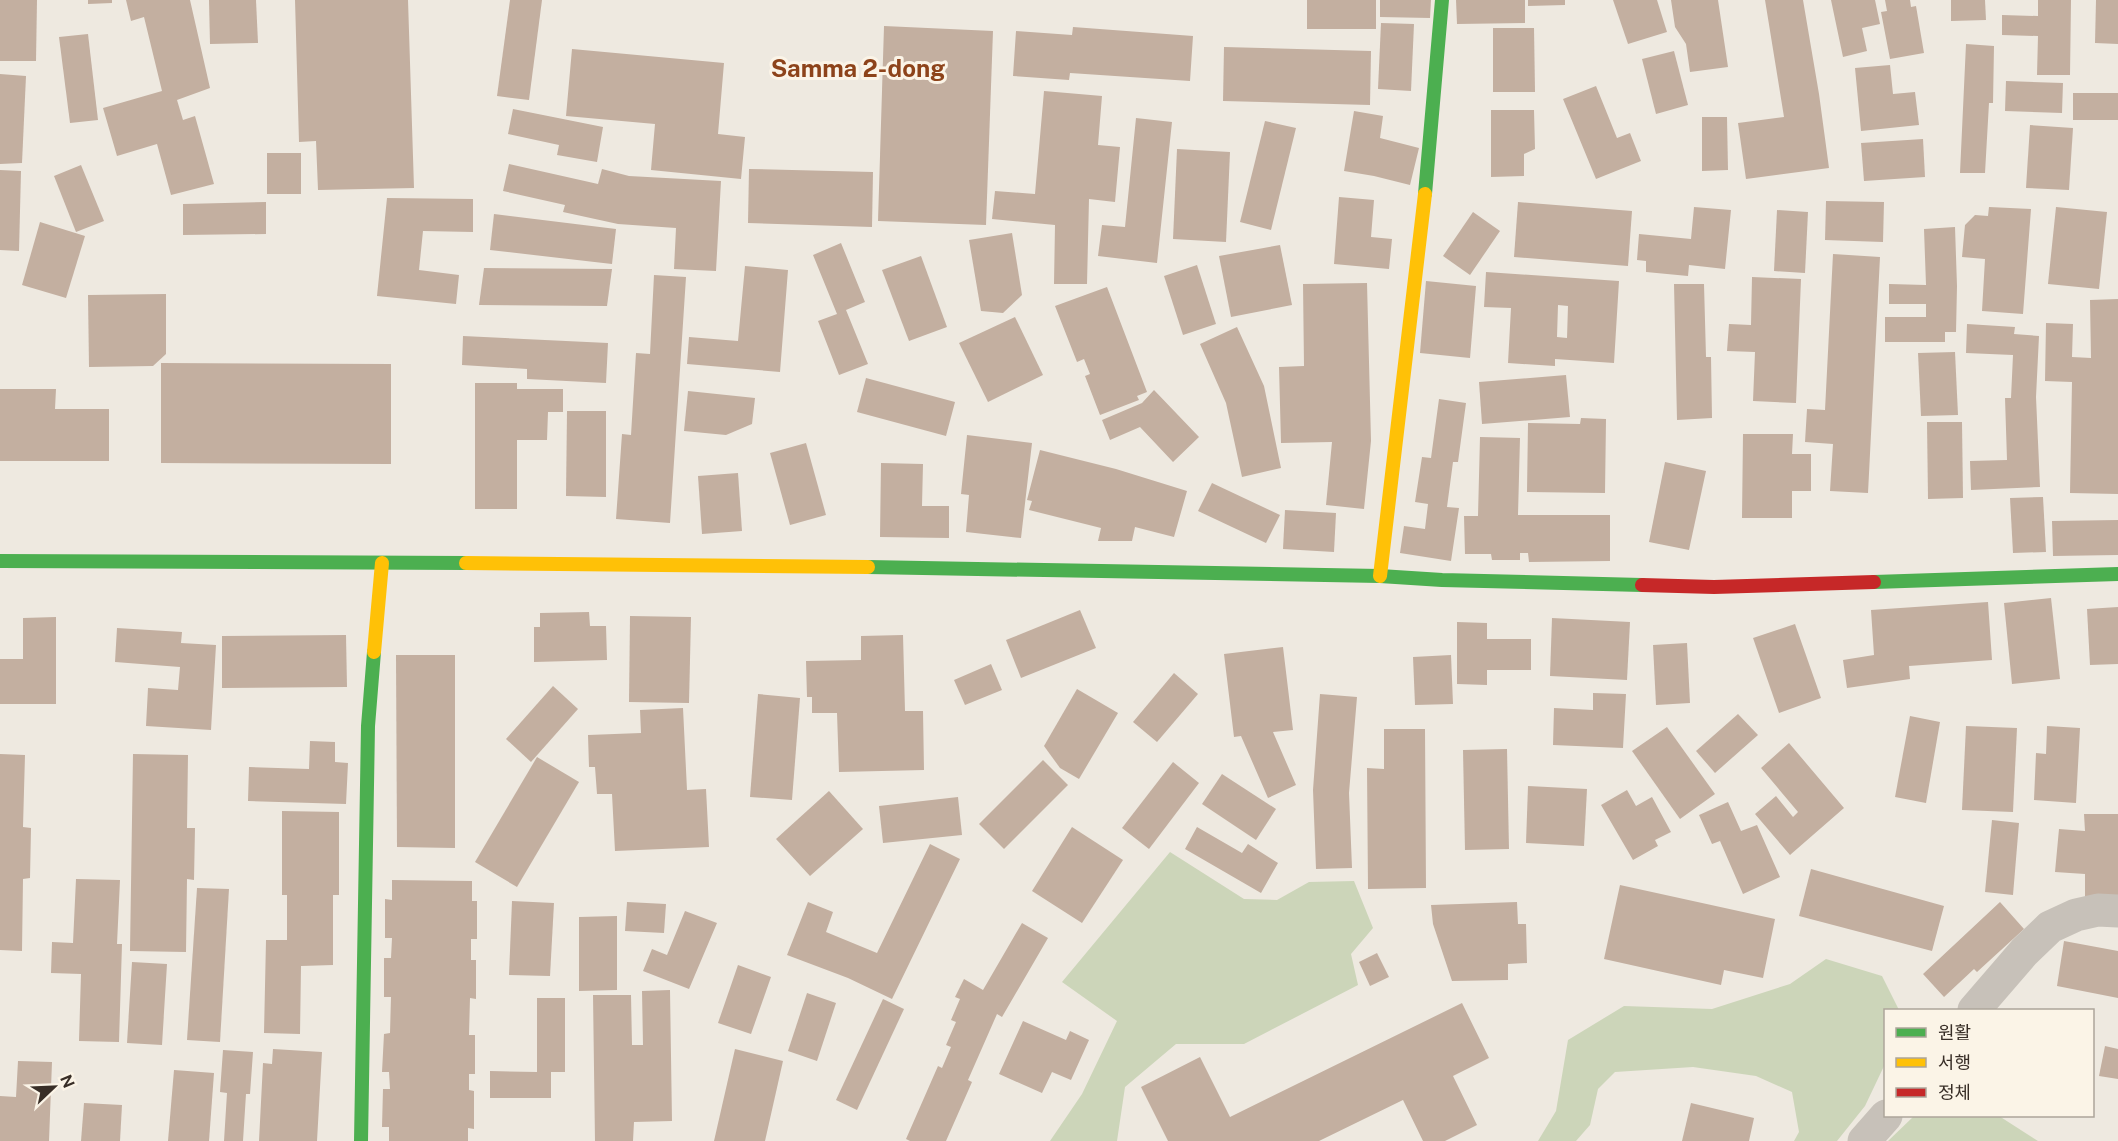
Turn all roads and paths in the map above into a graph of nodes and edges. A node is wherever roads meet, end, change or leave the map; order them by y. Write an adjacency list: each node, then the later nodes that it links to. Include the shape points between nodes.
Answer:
1 (1442, 0): 5 (street, via 1427,175)
2 (0, 561): 3 (street)
3 (382, 563): 5 (street); 9 (street, via 368,726)
4 (2118, 574): 5 (street, via 1714,587)
5 (1380, 576)
6 (2118, 911): 7 (street, via 2076,915 2050,927)
7 (1976, 1009)
8 (1885, 1117): 10 (street)
9 (361, 1141)
10 (1864, 1141)

